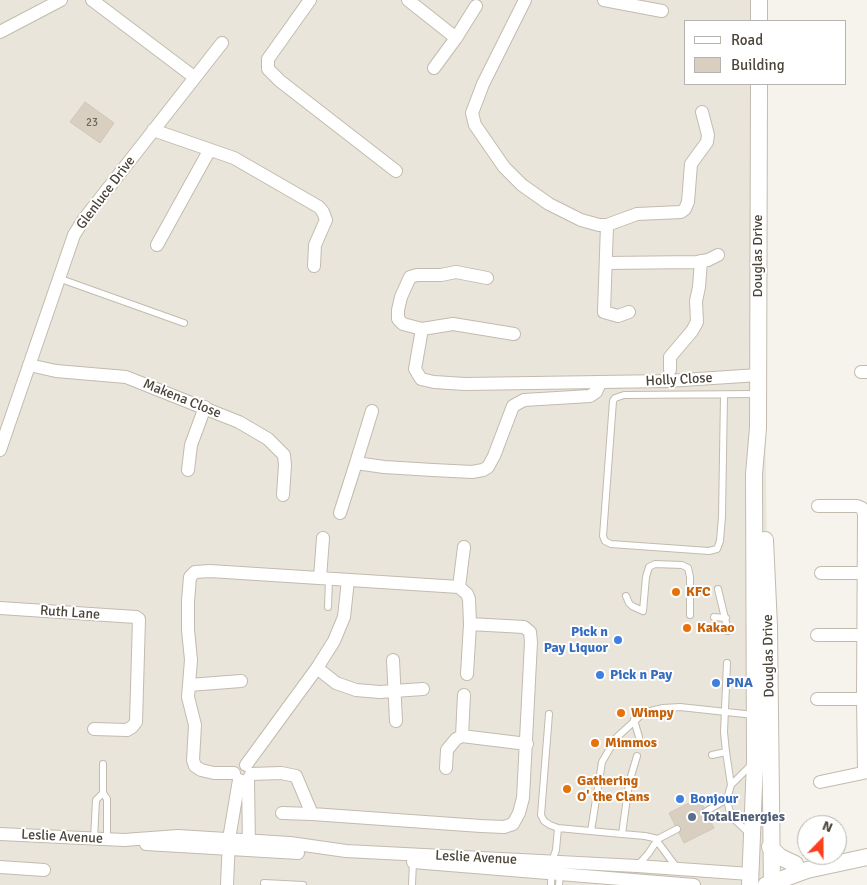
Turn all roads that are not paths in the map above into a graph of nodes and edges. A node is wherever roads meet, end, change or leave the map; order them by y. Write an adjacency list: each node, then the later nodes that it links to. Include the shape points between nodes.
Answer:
1 (61, 0): 12 (street)
2 (92, 0): 16 (street)
3 (310, 0): 21 (street, via 268,59 268,69)
4 (408, 0): 13 (street)
5 (525, 0): 22 (street, via 483,84 472,113 475,125 504,167 522,185 569,215 590,224)
6 (604, 0): 8 (street)
7 (759, 0): 11 (street)
8 (620, 2): 10 (street)
9 (476, 6): 13 (street)
10 (662, 11)
11 (759, 20)
12 (0, 32)
13 (456, 38): 15 (street)
14 (222, 43): 16 (street, Glenluce Drive)
15 (434, 68)
16 (194, 77): 19 (street, Glenluce Drive)
17 (759, 85): 36 (street, Douglas Drive)
18 (702, 112): 22 (street, via 707,142 691,164 685,209 681,212 637,214)
19 (153, 130): 20 (street); 28 (street, Glenluce Drive, via 78,228)
20 (209, 150): 23 (street); 27 (street, via 234,158 319,207 326,220 315,245)
21 (396, 171)
22 (607, 225): 26 (street)
23 (157, 245)
24 (718, 255): 25 (street)
25 (701, 261): 26 (street); 35 (street, via 697,322 670,356)
26 (606, 263): 30 (street, via 604,312 618,316)
27 (314, 266)
28 (58, 278): 31 (lane); 34 (street, Glenluce Drive)
29 (487, 278): 32 (street, via 456,272 410,277 401,297 398,319)
30 (629, 312)
31 (184, 323)
32 (422, 330): 33 (street, via 453,324); 37 (street, Holly Close, via 416,369 419,377 425,380 466,384)
33 (514, 334)
34 (29, 365): 40 (street, Makena Close, via 56,371 120,375); 42 (street, Glenluce Drive)
35 (670, 370)
36 (758, 375): 37 (street, Holly Close); 38 (street, Douglas Drive)
37 (600, 383): 43 (street, via 593,394 585,398 534,399 517,404 510,411 494,456 483,470 433,470)
38 (758, 394): 39 (lane); 80 (street, Douglas Drive, via 754,474)
39 (724, 395): 39 (lane, via 620,395 614,399 605,541 611,544 717,549 722,516)
40 (205, 407): 44 (street, via 191,445); 45 (street, Makena Close, via 256,431 278,448 285,460)
41 (372, 410): 43 (street)
42 (0, 450)
43 (356, 463): 48 (street)
44 (188, 470)
45 (283, 495)
46 (818, 506): 47 (street)
47 (863, 506): 52 (street)
48 (340, 513)
49 (323, 538): 53 (street)
50 (464, 547): 55 (street)
51 (820, 573): 52 (street)
52 (865, 574): 65 (street)
53 (325, 579): 54 (street); 58 (lane); 72 (street, via 210,571 193,573 188,601)
54 (348, 580): 55 (street); 69 (street, via 343,622)
55 (459, 587): 63 (street, via 469,599)
56 (718, 589): 62 (lane)
57 (626, 596): 60 (lane, via 632,606 643,611 649,567 655,564 678,565 688,568 690,573)
58 (328, 607)
59 (0, 608): 83 (street, Ruth Lane, via 139,619 136,722 127,730)
60 (690, 615)
61 (714, 617): 62 (lane)
62 (726, 618): 64 (lane)
63 (470, 624): 70 (street); 86 (street, via 529,630)
64 (728, 631)
65 (865, 635): 66 (street); 77 (street)
66 (818, 636)
67 (393, 660): 74 (street)
68 (727, 663): 78 (lane)
69 (317, 668): 74 (street, via 336,683 350,688 365,692); 94 (street)
70 (467, 674)
71 (241, 681): 72 (street)
72 (189, 685): 94 (street, via 195,766 214,773)
73 (423, 689): 74 (street)
74 (395, 691): 82 (street)
75 (464, 694): 84 (street)
76 (817, 699): 77 (street)
77 (865, 699): 93 (street)
78 (726, 712): 80 (lane); 81 (lane, via 663,708 646,712); 87 (lane)
79 (549, 714): 102 (lane, via 541,815 544,821)
80 (763, 715): 90 (street, Douglas Drive); 113 (street, Douglas Drive)
81 (634, 720): 85 (lane); 104 (lane, via 616,738 602,762)
82 (396, 721)
83 (94, 729)
84 (462, 736): 86 (street); 92 (street, via 447,750)
85 (639, 737)
86 (527, 744): 101 (street, via 522,804 516,821 509,826)
87 (726, 752): 88 (lane); 96 (lane)
88 (712, 755)
89 (638, 756): 106 (lane, via 629,783)
90 (754, 761): 96 (lane); 107 (street, Douglas Drive)
91 (102, 764): 97 (lane)
92 (446, 768)
93 (866, 772): 95 (street)
94 (244, 774): 101 (street, via 296,776); 110 (street); 111 (street)
95 (820, 782)
96 (732, 785): 98 (lane)
97 (102, 793): 108 (lane, via 107,799); 108 (lane, via 96,800)
98 (727, 799): 99 (lane); 107 (lane, via 734,819)
99 (706, 812)
100 (282, 813): 101 (street)
101 (312, 814)
102 (558, 828): 104 (lane); 122 (lane)
103 (677, 830): 109 (lane)
104 (591, 831): 106 (lane)
105 (0, 834): 108 (street, Leslie Avenue)
106 (622, 834): 109 (lane)
107 (753, 836): 123 (street, Douglas Drive)
108 (101, 839): 110 (street, Leslie Avenue, via 138,844)
109 (658, 840): 118 (lane); 120 (lane)
110 (229, 844): 111 (street, Leslie Avenue); 127 (street)
111 (250, 846): 116 (street, Leslie Avenue); 122 (street, Leslie Avenue, via 290,843)
112 (867, 846): 114 (street)
113 (770, 847): 117 (street); 124 (street, Douglas Drive)
114 (847, 850)
115 (867, 857): 124 (street, Leslie Avenue)
116 (413, 862): 122 (street, Leslie Avenue); 130 (lane)
117 (795, 864): 124 (street, Leslie Avenue)
118 (637, 866): 120 (street, Leslie Avenue); 122 (street, Leslie Avenue)
119 (0, 867): 121 (street)
120 (678, 869): 123 (street, Leslie Avenue)
121 (44, 870)
122 (556, 870): 126 (street, Leslie Avenue)
123 (750, 880): 124 (street, Leslie Avenue)
124 (770, 881)
125 (264, 883): 128 (lane)
126 (676, 884): 131 (street, Leslie Avenue)
127 (227, 885)
128 (303, 885): 129 (lane)
129 (310, 885)
130 (412, 885)
131 (694, 885)

